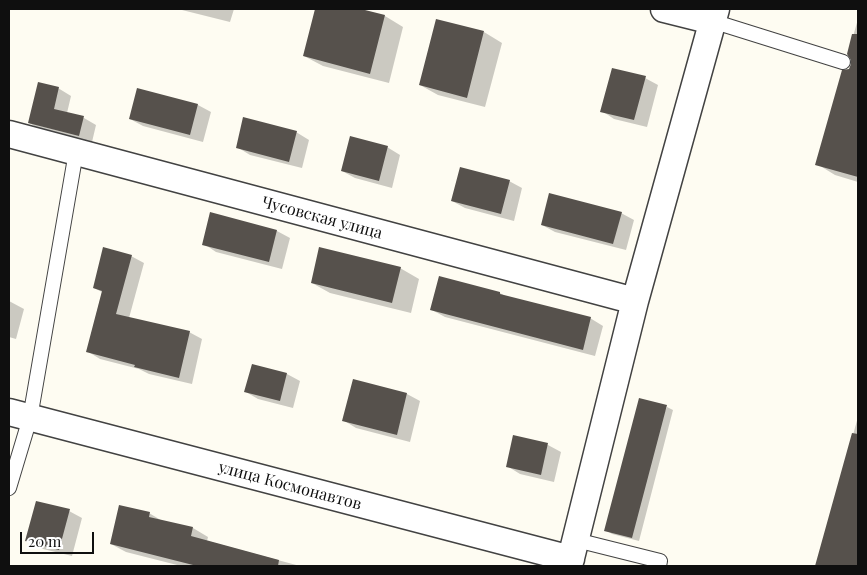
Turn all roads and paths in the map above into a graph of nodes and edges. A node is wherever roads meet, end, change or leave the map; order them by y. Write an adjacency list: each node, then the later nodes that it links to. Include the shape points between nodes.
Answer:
1 (664, 9): 2 (street)
2 (714, 15): 3 (lane); 6 (street)
3 (843, 62)
4 (9, 134): 5 (street, Чусовская улица)
5 (76, 152): 6 (street, Чусовская улица); 7 (lane)
6 (634, 302): 9 (street)
7 (19, 415): 8 (lane); 9 (street, улица Космонавтов)
8 (9, 488)
9 (572, 555): 10 (lane, via 660,561)
10 (659, 566)

